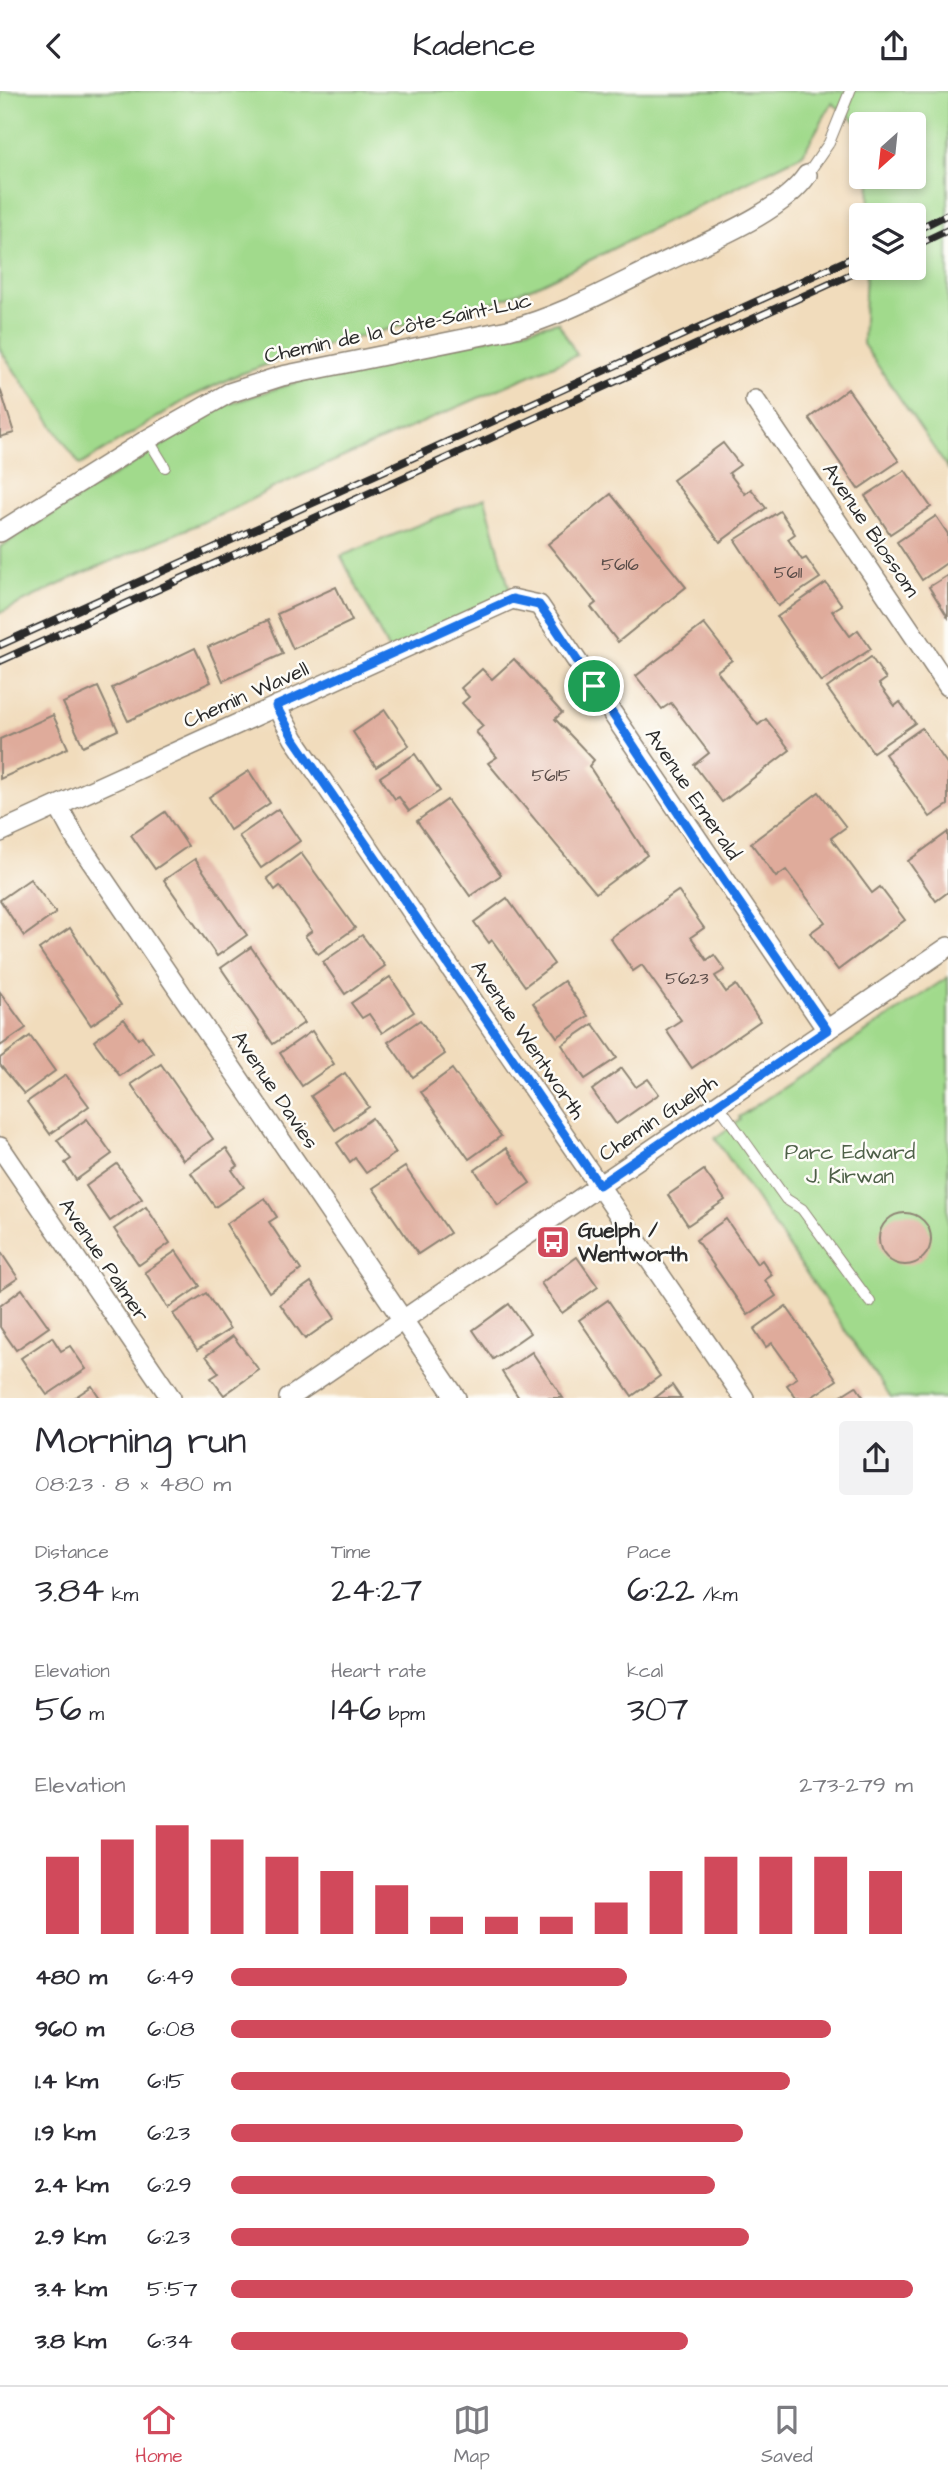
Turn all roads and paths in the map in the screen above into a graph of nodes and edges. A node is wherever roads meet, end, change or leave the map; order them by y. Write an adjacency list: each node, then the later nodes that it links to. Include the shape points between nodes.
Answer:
1 (850, 91): 2 (lane, via 829,143)
2 (807, 175): 4 (street, Chemin de la Côte-Saint-Luc, via 782,201 734,228 545,319 262,381 221,397)
3 (755, 400): 8 (street, Avenue Blossom)
4 (148, 439): 5 (lane); 6 (street, Chemin de la Côte-Saint-Luc)
5 (165, 467)
6 (0, 532)
7 (512, 599): 9 (street, Chemin Wavell); 13 (street, Avenue Emerald, via 539,605 553,624)
8 (948, 686)
9 (276, 706): 10 (street, Chemin Wavell); 16 (street, Avenue Wentworth, via 294,739)
10 (58, 806): 11 (street, Chemin Wavell); 18 (street, Avenue Davies)
11 (0, 832)
12 (948, 947): 13 (street, Chemin Guelph)
13 (827, 1030): 14 (street, Chemin Guelph)
14 (718, 1104): 16 (street, Chemin Guelph); 17 (lane, via 786,1199 802,1209)
15 (0, 1147): 19 (street, Avenue Palmer)
16 (599, 1185): 18 (street, Chemin Guelph); 22 (street, Avenue Wentworth)
17 (870, 1301)
18 (404, 1320): 20 (street, Chemin Guelph); 21 (street, Avenue Davies)
19 (171, 1398)
20 (289, 1398)
21 (456, 1398)
22 (744, 1398)

